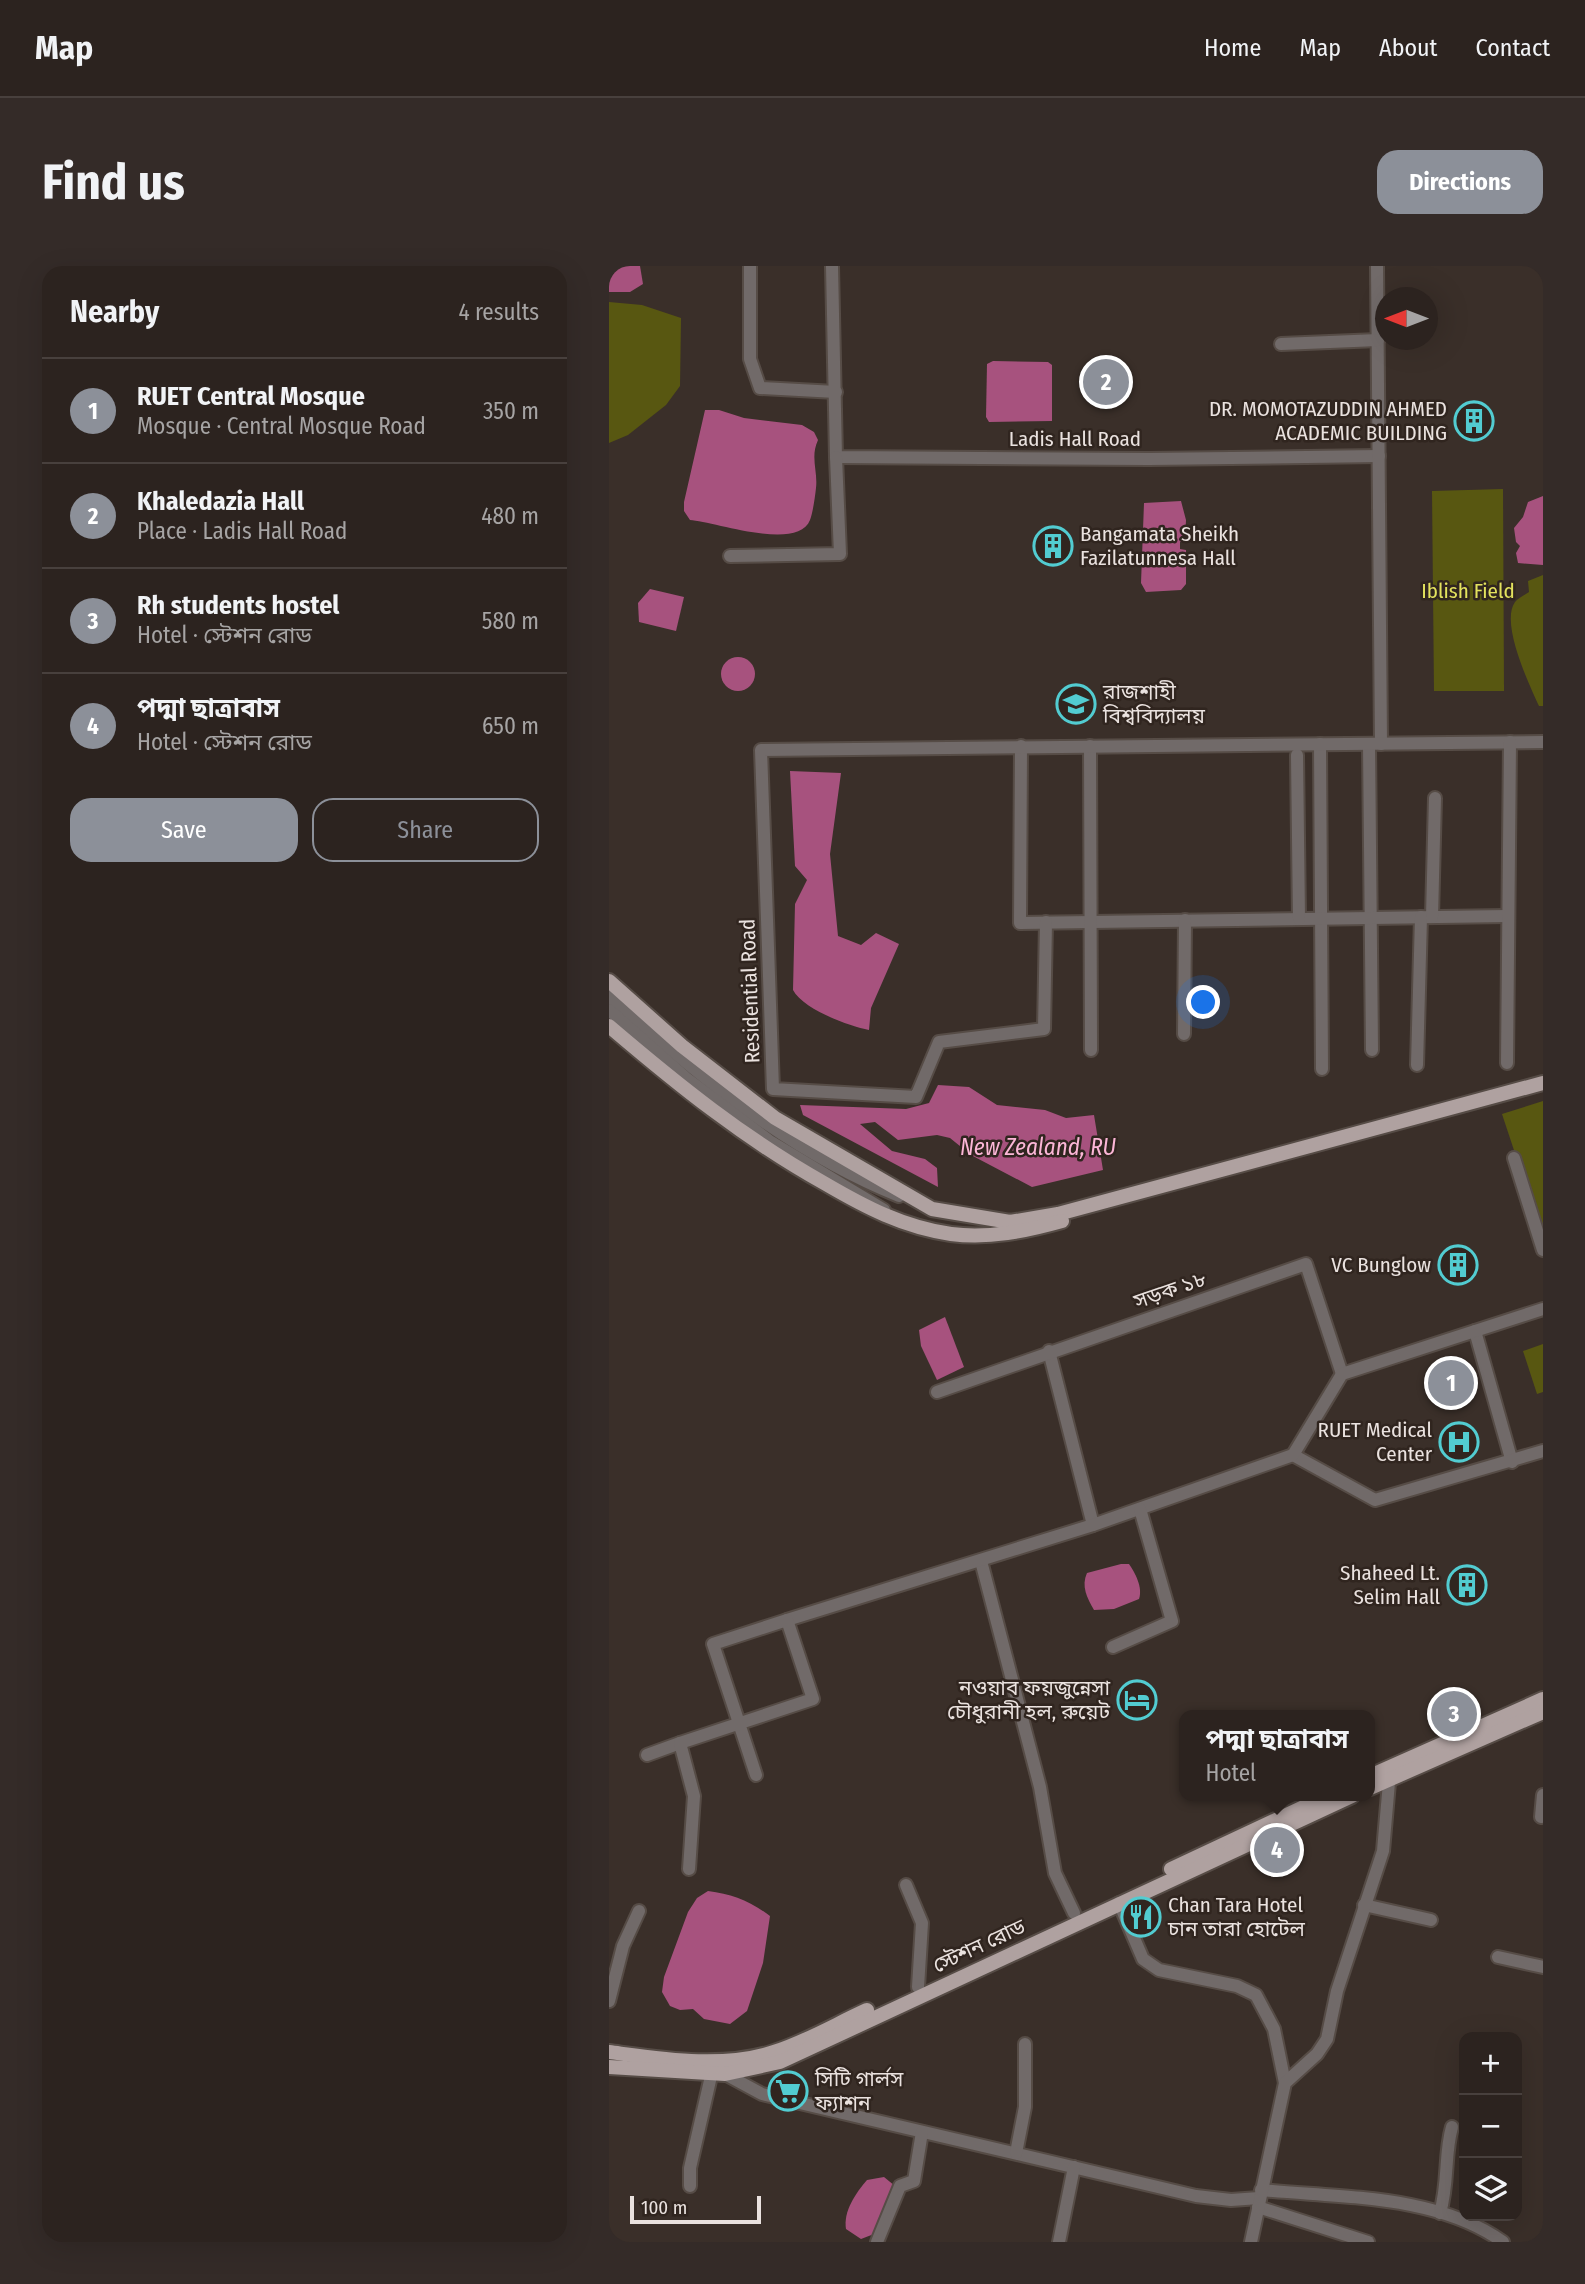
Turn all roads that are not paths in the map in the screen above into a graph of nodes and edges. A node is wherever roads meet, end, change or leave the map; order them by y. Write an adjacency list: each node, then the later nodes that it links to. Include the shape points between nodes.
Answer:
1 (750, 266): 8 (street, via 750,359 760,388)
2 (832, 266): 8 (street)
3 (1377, 266): 4 (street)
4 (1377, 287)
5 (1375, 340): 6 (street)
6 (1281, 344)
7 (1378, 350): 9 (street)
8 (836, 391): 10 (street)
9 (1379, 456): 10 (street, Ladis Hall Road); 15 (street)
10 (836, 457): 11 (street, via 840,554)
11 (730, 556)
12 (1510, 742): 13 (street); 15 (street); 20 (street)
13 (1543, 742)
14 (1320, 744): 15 (street); 17 (street); 22 (street)
15 (1375, 744): 23 (street)
16 (1021, 746): 17 (street); 26 (street, via 1020,923); 26 (street, Residential Road, via 761,750 772,1089 916,1097 939,1042 1044,1029)
17 (1090, 746): 27 (street)
18 (1297, 755): 24 (street)
19 (1434, 798): 21 (street)
20 (1507, 916): 21 (street); 35 (street)
21 (1426, 917): 23 (street); 36 (street)
22 (1321, 918): 23 (street); 24 (street); 37 (street)
23 (1371, 918): 34 (street)
24 (1299, 919): 25 (street)
25 (1185, 920): 27 (street); 32 (street)
26 (1046, 922): 27 (street)
27 (1091, 922): 33 (street)
28 (609, 981): 42 (main road, via 682,1046 775,1118)
29 (609, 996): 41 (street, via 692,1070 777,1133)
30 (609, 1010): 41 (street, via 686,1078 771,1142)
31 (609, 1026): 43 (main road, via 766,1150 877,1213)
32 (1184, 1034)
33 (1091, 1050)
34 (1372, 1050)
35 (1507, 1063)
36 (1417, 1065)
37 (1322, 1069)
38 (1543, 1083): 42 (main road, via 1058,1213 1010,1222)
39 (1543, 1092): 43 (main road, via 1027,1230 988,1236)
40 (1514, 1158): 44 (street)
41 (866, 1189): 42 (street); 43 (street)
42 (932, 1209)
43 (908, 1225)
44 (1543, 1250)
45 (1543, 1308): 46 (street)
46 (1475, 1331): 48 (street); 52 (street)
47 (1049, 1351): 48 (street, সড়ক ১৮, via 1306,1264); 49 (street, সড়ক ১৮); 54 (street)
48 (1342, 1374): 51 (street)
49 (937, 1392)
50 (1543, 1451): 52 (street)
51 (1293, 1455): 52 (street, via 1374,1500); 53 (street)
52 (1512, 1462)
53 (1140, 1509): 54 (street); 57 (street, via 1172,1621)
54 (1093, 1525): 55 (street)
55 (981, 1561): 56 (street); 76 (street, via 1040,1787 1055,1873)
56 (787, 1620): 60 (street, via 813,1699); 60 (street, via 713,1644)
57 (1113, 1647)
58 (1543, 1699): 63 (main road)
59 (1543, 1712): 63 (main road)
60 (740, 1725): 61 (street); 64 (street)
61 (680, 1743): 62 (street); 71 (street, via 694,1796)
62 (647, 1755)
63 (1390, 1772): 65 (main road); 66 (main road); 74 (street, via 1383,1850)
64 (756, 1775)
65 (1375, 1775)
66 (1375, 1784)
67 (1543, 1794): 70 (street)
68 (1316, 1801): 76 (main road, স্টেশন রোড)
69 (1341, 1801): 73 (main road, স্টেশন রোড)
70 (1541, 1817)
71 (689, 1869)
72 (906, 1885): 80 (street, via 922,1923)
73 (1119, 1903): 86 (main road, স্টেশন রোড, via 780,2062); 88 (street, via 1143,1959 1159,1970 1256,1994 1274,2029)
74 (1364, 1905): 77 (street); 88 (street, via 1327,2039)
75 (639, 1911): 81 (street, via 623,1946)
76 (1074, 1913): 80 (main road, স্টেশন রোড)
77 (1431, 1920)
78 (1498, 1956): 79 (street)
79 (1543, 1967)
80 (918, 1987): 86 (main road, স্টেশন রোড, via 775,2052)
81 (609, 2001)
82 (1025, 2044): 91 (street, via 1025,2107)
83 (609, 2052): 86 (main road, স্টেশন রোড)
84 (609, 2067): 85 (main road, স্টেশন রোড)
85 (630, 2067): 86 (main road, স্টেশন রোড); 87 (main road)
86 (717, 2070): 90 (street, via 762,2094); 93 (street, via 690,2168)
87 (609, 2074)
88 (1285, 2083): 94 (street)
89 (1452, 2127): 95 (street, via 1447,2189)
90 (922, 2132): 91 (street); 96 (street, via 914,2181 900,2186)
91 (1016, 2153): 92 (street)
92 (1074, 2167): 94 (street, via 1196,2196); 97 (street)
93 (690, 2186)
94 (1259, 2199): 95 (street, via 1413,2206); 98 (street); 99 (street)
95 (1440, 2213): 100 (street, via 1471,2221)
96 (877, 2242)
97 (1059, 2242)
98 (1251, 2242)
99 (1368, 2242)
100 (1503, 2242)

